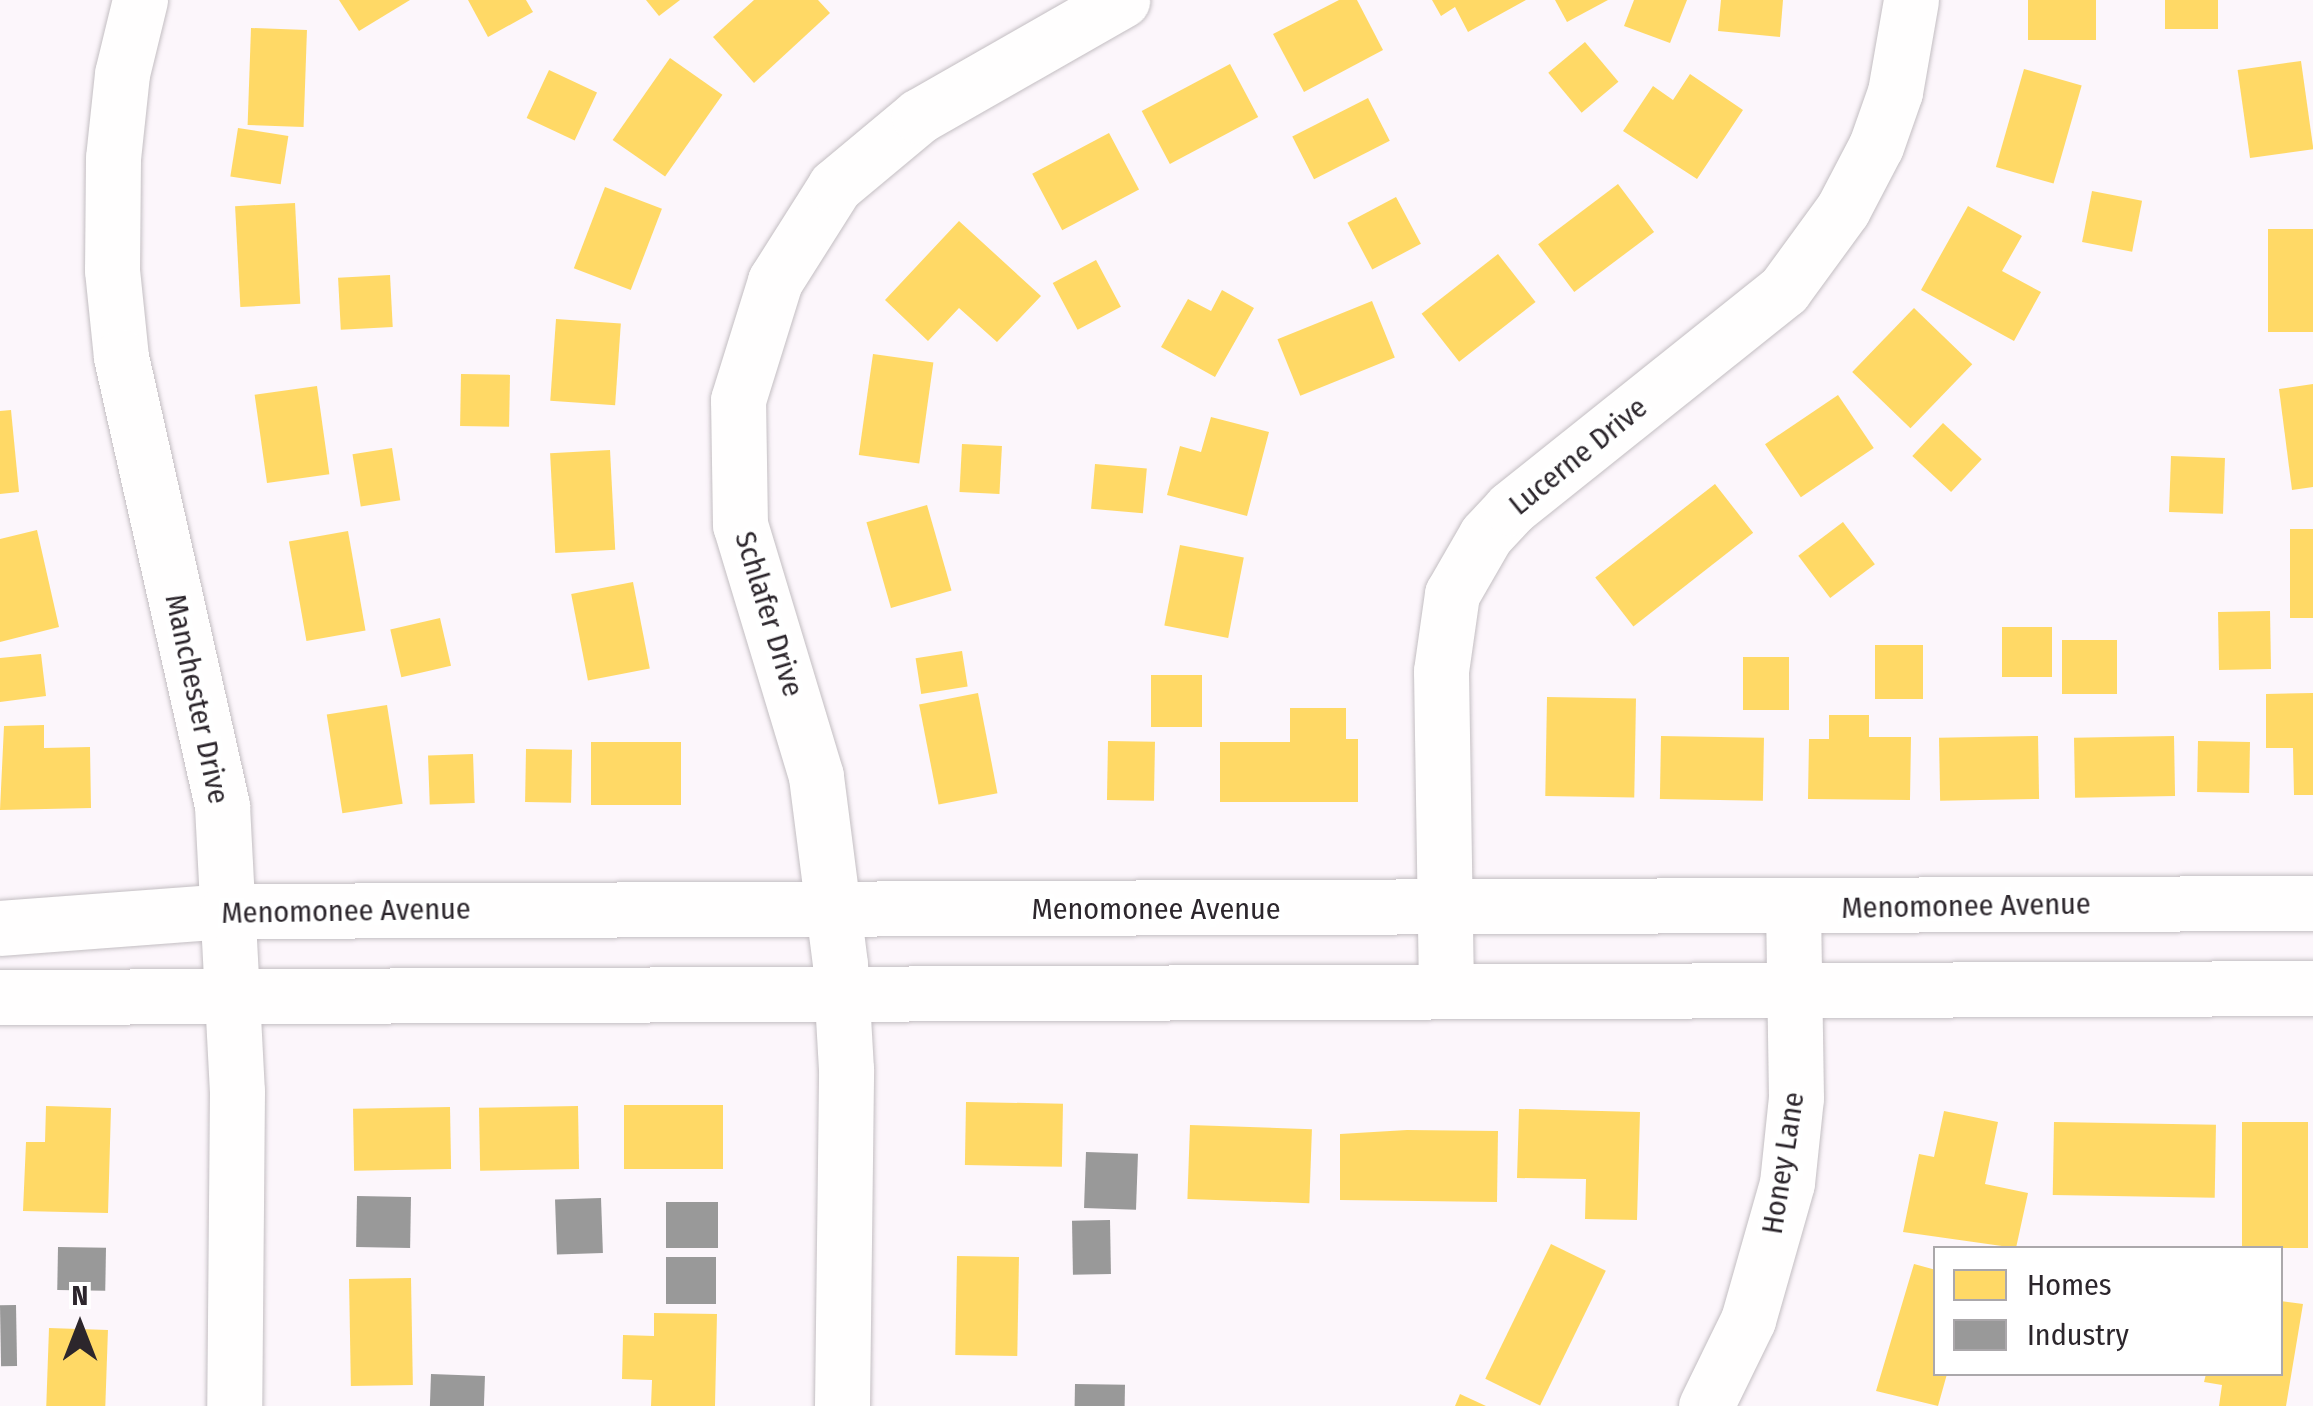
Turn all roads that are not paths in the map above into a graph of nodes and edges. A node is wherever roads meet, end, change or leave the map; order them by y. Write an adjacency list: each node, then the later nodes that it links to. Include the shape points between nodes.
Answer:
1 (140, 0): 8 (street, Manchester Drive, via 122,74 113,158 112,270 121,357 222,806)
2 (1122, 0): 5 (street, Schlafer Drive, via 883,140 814,212 758,322 738,400 740,524 816,776)
3 (1911, 0): 7 (street, Lucerne Drive, via 1895,92 1876,146 1843,209 1784,290 1511,508 1466,566 1444,621)
4 (2313, 903): 6 (street, Menomonee Avenue)
5 (833, 908): 7 (street, Menomonee Avenue); 8 (street, Menomonee Avenue); 14 (street, Schlafer Drive)
6 (1794, 908): 7 (street, Menomonee Avenue); 10 (street, Honey Lane)
7 (1445, 910): 12 (street, Lucerne Drive)
8 (227, 911): 9 (street, Menomonee Avenue); 13 (street, Manchester Drive)
9 (0, 928)
10 (1796, 986): 11 (street); 12 (street); 18 (street, Honey Lane, via 1796,1098 1787,1183 1748,1320)
11 (2313, 988)
12 (1446, 989): 14 (street)
13 (231, 994): 14 (street); 15 (street); 16 (street, Manchester Drive, via 237,1091)
14 (842, 994): 17 (street, Schlafer Drive)
15 (0, 997)
16 (234, 1406)
17 (842, 1406)
18 (1706, 1406)

